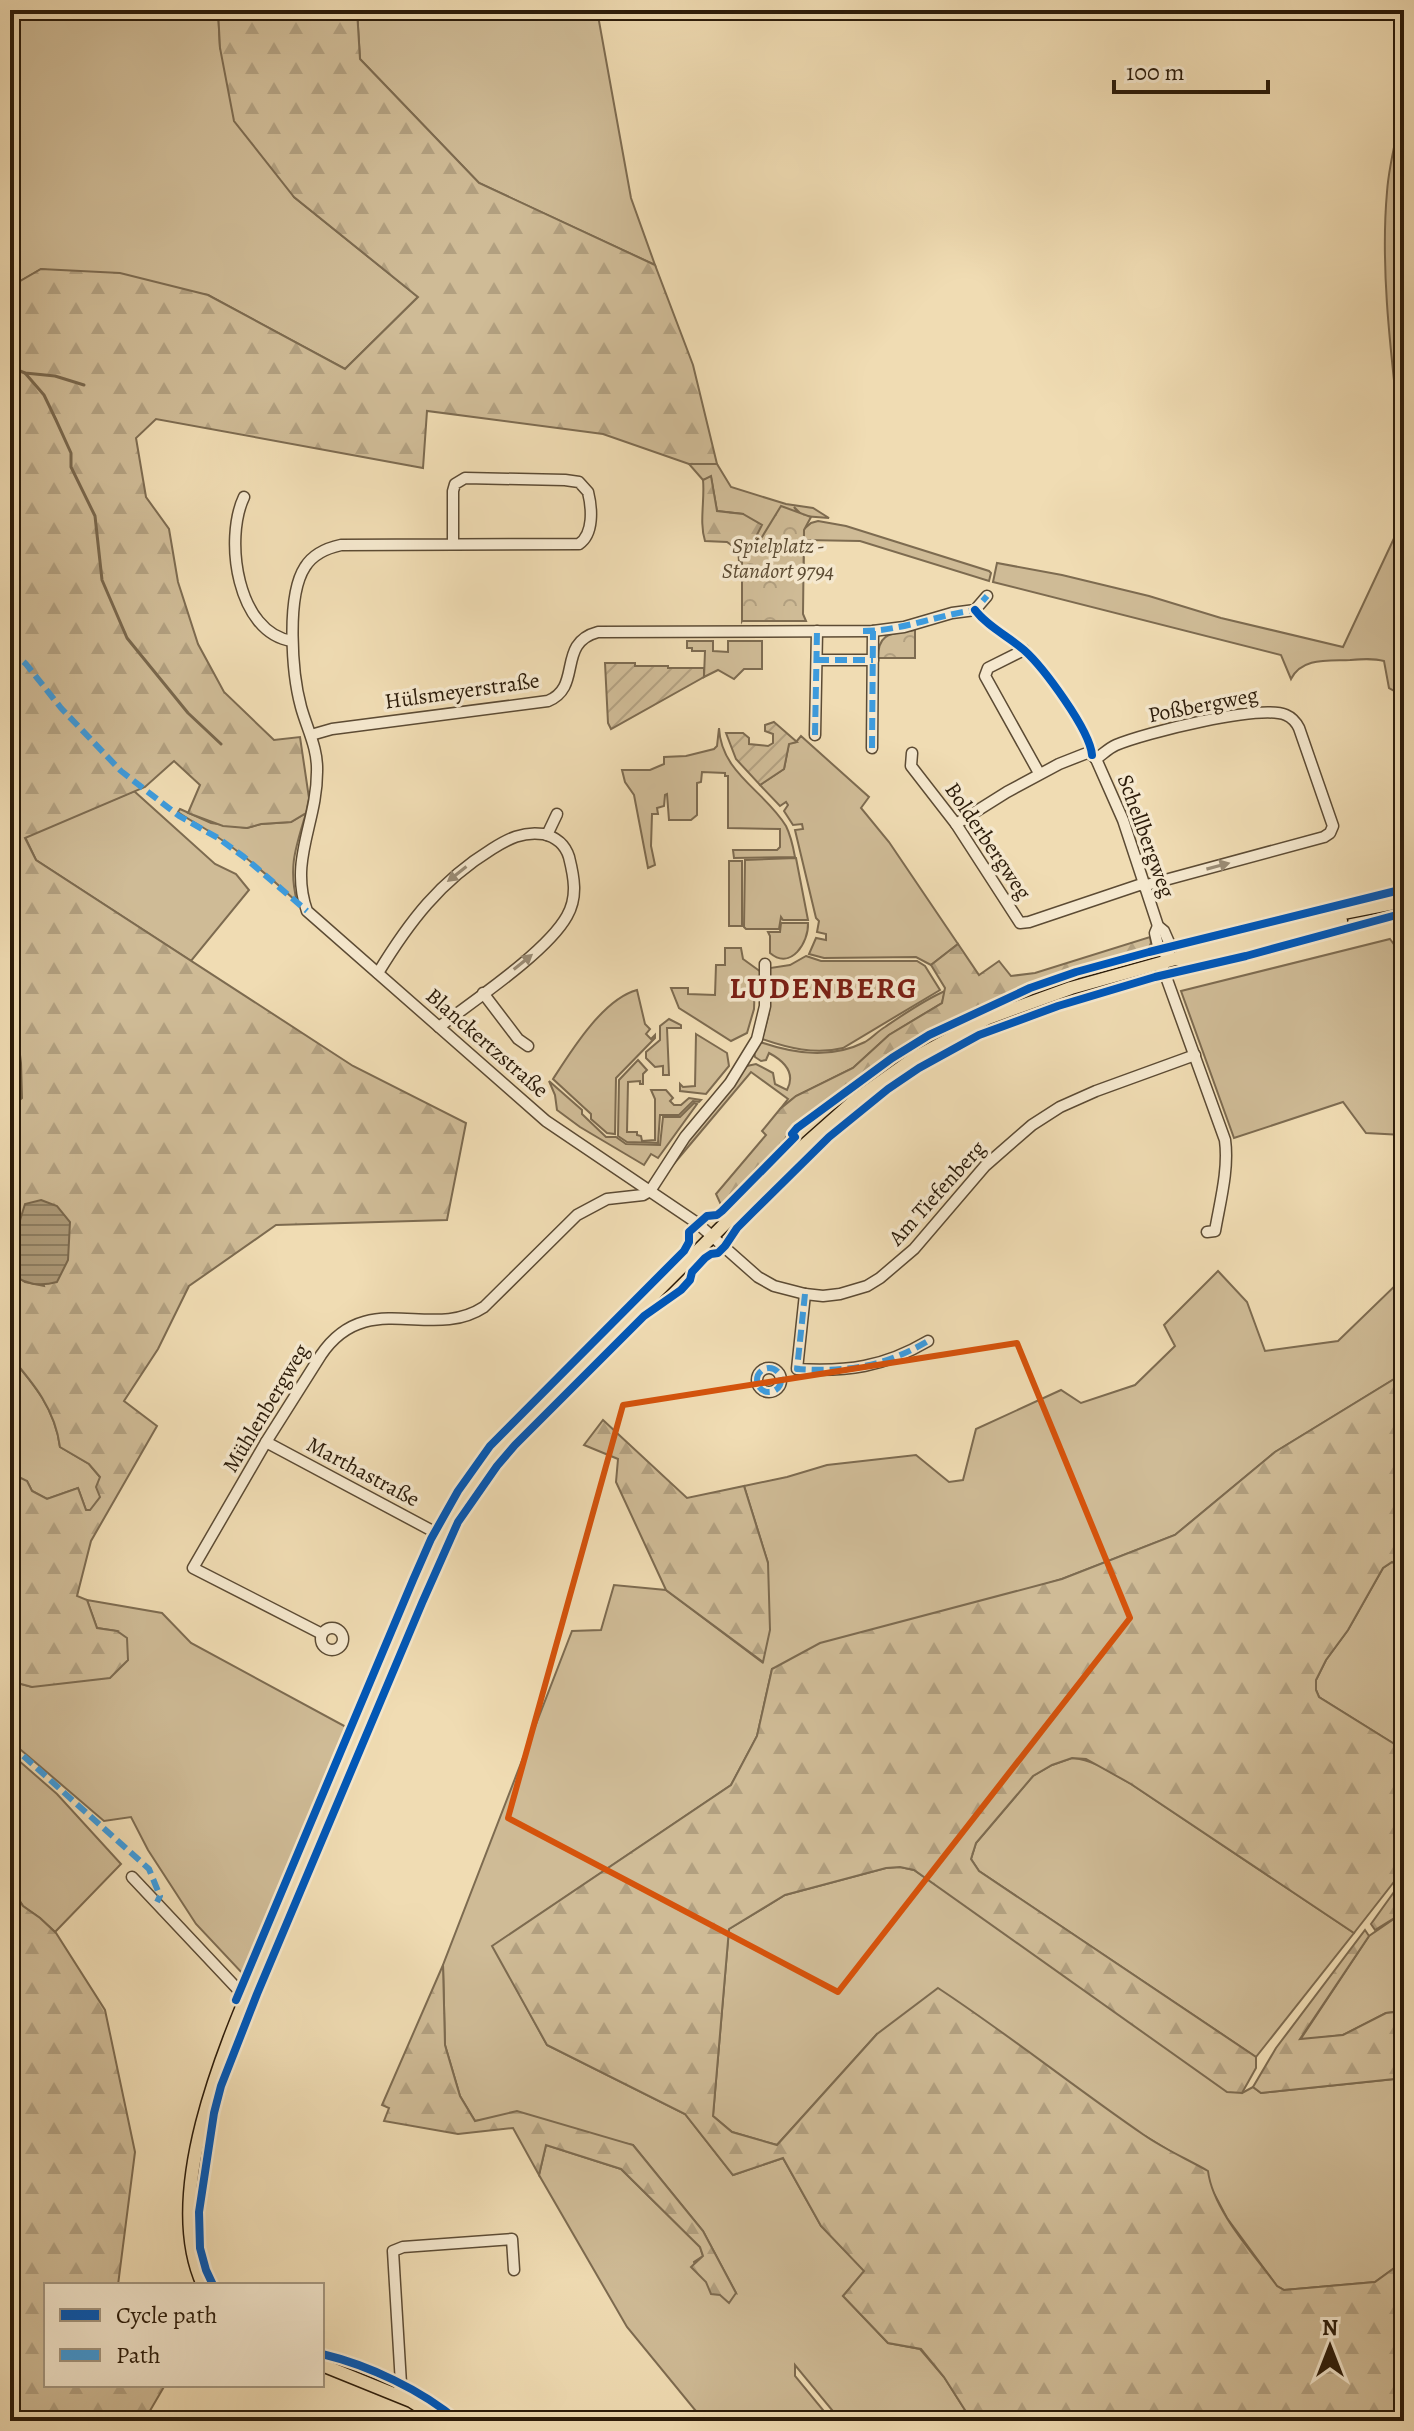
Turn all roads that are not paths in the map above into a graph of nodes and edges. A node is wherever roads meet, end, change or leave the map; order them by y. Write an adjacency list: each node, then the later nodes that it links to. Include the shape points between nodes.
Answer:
1 (244, 497): 6 (street, via 237,516 240,586 267,631)
2 (453, 544): 2 (street, via 579,544 590,532 588,492 579,482 549,478 465,478 453,491); 6 (street, via 341,545 320,553 301,575)
3 (987, 596): 5 (street, Hülsmeyerstraße, via 975,610)
4 (817, 631): 5 (street, Hülsmeyerstraße); 8 (street); 10 (street, Hülsmeyerstraße, via 598,632 578,643 557,698)
5 (873, 631): 9 (street)
6 (292, 641): 10 (street, via 301,708)
7 (1024, 650): 15 (street, via 988,668 985,676)
8 (817, 660): 9 (street); 11 (street)
9 (873, 660): 12 (street)
10 (311, 735): 23 (street, Blanckertzstraße, via 316,797 299,876 307,911)
11 (815, 735)
12 (872, 748)
13 (912, 753): 17 (street, Bolderbergweg, via 911,766)
14 (1096, 759): 15 (street, via 1081,755); 19 (street, Schellbergweg); 19 (street, Poßbergweg, one-way to 14, via 1330,833 1333,826 1299,728 1284,714 1252,713 1160,732 1113,746)
15 (1039, 773): 17 (street)
16 (557, 814): 18 (street)
17 (956, 824): 19 (street, Bolderbergweg, via 1020,923)
18 (547, 835): 23 (street, one-way to 23, via 509,838 449,879 420,910); 24 (street, one-way to 18, via 532,955 569,912 575,888 567,852)
19 (1143, 885): 21 (street, Schellbergweg, via 1171,947)
20 (1404, 901): 21 (main road, via 1222,941)
21 (1168, 960): 27 (street, Schellbergweg); 30 (main road, via 1014,1007 916,1057 832,1120)
22 (765, 964): 28 (street, via 765,1006 757,1039)
23 (378, 973): 25 (street, Blanckertzstraße)
24 (483, 993): 25 (street); 26 (street)
25 (439, 1027): 28 (street, Blanckertzstraße, via 546,1121)
26 (528, 1046)
27 (1195, 1055): 29 (street, Schellbergweg, via 1227,1150 1215,1231); 31 (street, Am Tiefenberg, via 1060,1107 985,1166 914,1249 880,1278 840,1294)
28 (650, 1191): 30 (street, Blanckertzstraße); 35 (street, Mühlenbergweg, via 607,1199 577,1215 474,1314 454,1319 382,1318 346,1329 330,1342)
29 (1207, 1232)
30 (713, 1235): 31 (street, Am Tiefenberg, via 758,1277); 36 (main road, via 510,1438)
31 (805, 1294): 33 (street)
32 (928, 1341): 33 (street, via 861,1367)
33 (797, 1369): 34 (street)
34 (780, 1376)
35 (266, 1442): 36 (street, Marthastraße); 37 (street, Mühlenbergweg, via 193,1568)
36 (442, 1536): 39 (main road)
37 (322, 1634)
38 (132, 1877): 39 (street)
39 (245, 1997): 41 (main road, via 211,2087 192,2185 190,2248)
40 (514, 2270): 43 (street, via 512,2239 393,2251 401,2384)
41 (202, 2283)
42 (324, 2366): 43 (main road)
43 (397, 2395): 44 (main road)
44 (442, 2421)

